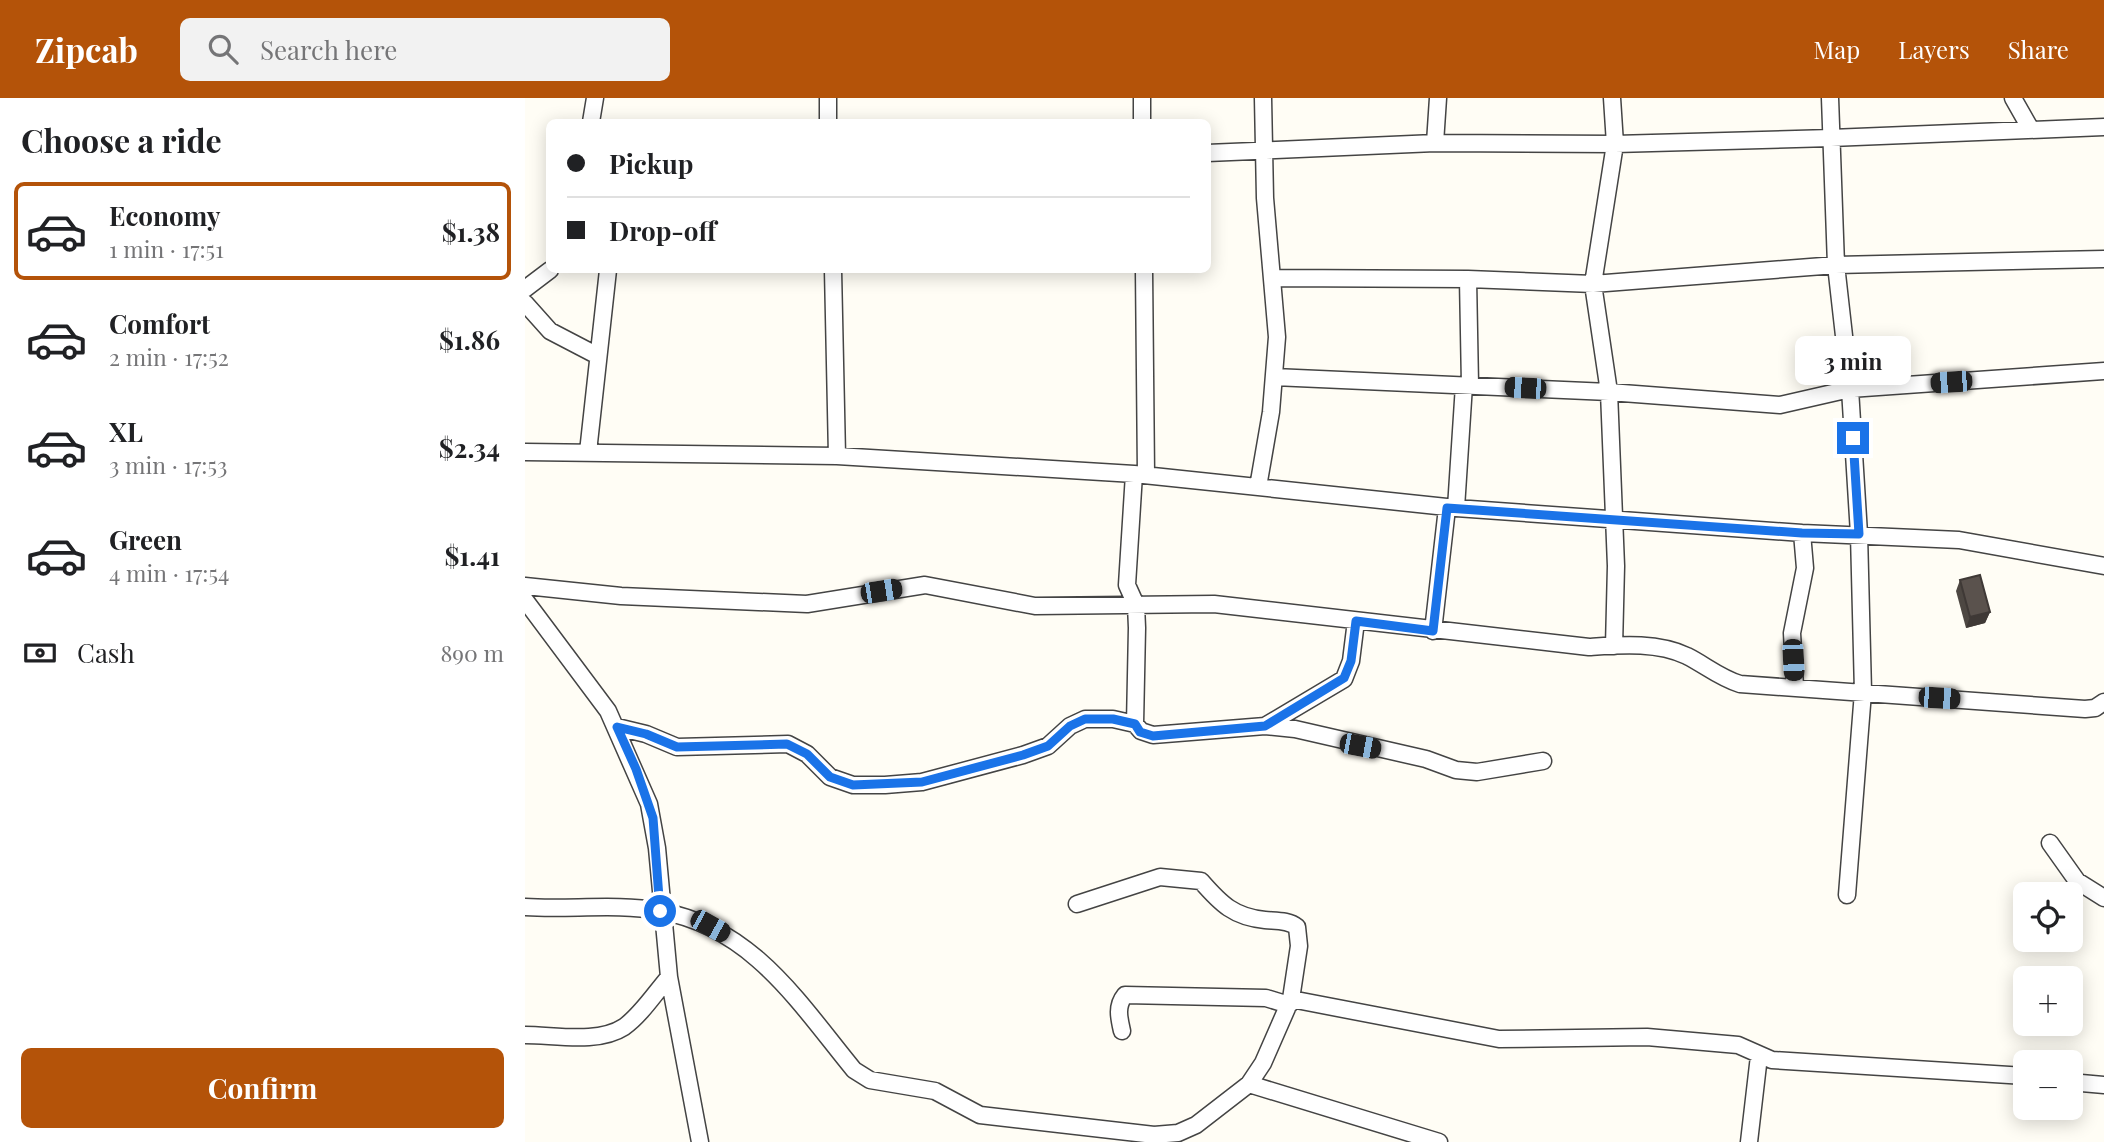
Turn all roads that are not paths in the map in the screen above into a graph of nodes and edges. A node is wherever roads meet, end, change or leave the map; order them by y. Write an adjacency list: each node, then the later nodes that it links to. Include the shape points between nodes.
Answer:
1 (595, 98): 9 (street)
2 (828, 98): 10 (street)
3 (1142, 98): 11 (street)
4 (1263, 98): 17 (street)
5 (1438, 98): 15 (street)
6 (1612, 98): 16 (street)
7 (1830, 98): 14 (street)
8 (2013, 98): 13 (street)
9 (592, 119)
10 (828, 119)
11 (1142, 119)
12 (2104, 127): 13 (street)
13 (2030, 128): 14 (street)
14 (1831, 138): 16 (street); 20 (street)
15 (1435, 143): 16 (street); 17 (street)
16 (1615, 144): 27 (street)
17 (1265, 151): 18 (street); 25 (street)
18 (1211, 153)
19 (2104, 259): 20 (street)
20 (1836, 265): 27 (street); 34 (street)
21 (546, 273): 28 (street)
22 (608, 273): 30 (street)
23 (833, 273): 38 (street)
24 (1144, 273): 39 (street)
25 (1274, 278): 26 (street); 32 (street)
26 (1468, 278): 27 (street); 33 (street)
27 (1593, 284): 35 (street)
28 (525, 289)
29 (525, 303): 30 (street, via 550,331)
30 (599, 356): 37 (street)
31 (2104, 371): 34 (street)
32 (1275, 377): 33 (street); 40 (street)
33 (1467, 385): 35 (street); 41 (street)
34 (1850, 389): 35 (street, via 1780,405); 44 (street)
35 (1609, 392): 42 (street)
36 (525, 452): 37 (street)
37 (588, 452): 38 (street)
38 (837, 456): 39 (street)
39 (1140, 474): 40 (street); 49 (street, via 1127,585)
40 (1258, 487): 41 (street)
41 (1452, 508): 42 (street); 51 (street)
42 (1615, 520): 43 (street); 52 (street)
43 (1802, 533): 44 (street); 53 (street, via 1805,568 1792,633)
44 (1859, 534): 45 (street, via 1959,540); 54 (street)
45 (2104, 566): 46 (street)
46 (2104, 579)
47 (525, 586): 49 (street, via 621,596 807,604 925,585 1035,606)
48 (525, 600): 58 (street)
49 (1136, 605): 50 (street, via 1214,604); 56 (street)
50 (1356, 621): 51 (street); 57 (street, via 1344,678)
51 (1433, 631): 52 (street)
52 (1614, 646): 53 (street, via 1634,645 1685,655 1740,684)
53 (1795, 687): 54 (street)
54 (1863, 692): 55 (street, via 2085,709); 61 (street)
55 (2104, 702)
56 (1135, 724): 57 (street, via 1140,732 1153,736); 58 (street, via 1085,719 1048,746 1023,755 922,782 885,785 853,785 830,777 807,754 787,744 677,747)
57 (1265, 726): 59 (street, via 1477,772)
58 (617, 727): 65 (street, via 653,818)
59 (1543, 761)
60 (2050, 843): 62 (street, via 2077,881)
61 (1847, 895)
62 (2104, 898)
63 (1077, 904): 67 (street, via 1160,877 1201,881 1224,908 1240,916 1297,927 1299,946)
64 (525, 907): 65 (street)
65 (660, 911): 66 (street); 73 (street, via 710,926 745,946 863,1077 935,1091 980,1115 1154,1135 1178,1133 1196,1125)
66 (669, 977): 69 (street, via 626,1025 613,1033); 75 (street)
67 (1290, 1002): 68 (street, via 1125,995 1118,1013); 70 (street, via 1499,1039 1647,1037 1738,1045); 73 (street)
68 (1122, 1031)
69 (525, 1035)
70 (1759, 1056): 71 (street); 77 (street)
71 (2013, 1075)
72 (2083, 1083): 74 (street)
73 (1249, 1084): 76 (street)
74 (2104, 1085)
75 (700, 1142)
76 (1439, 1142)
77 (1749, 1142)

